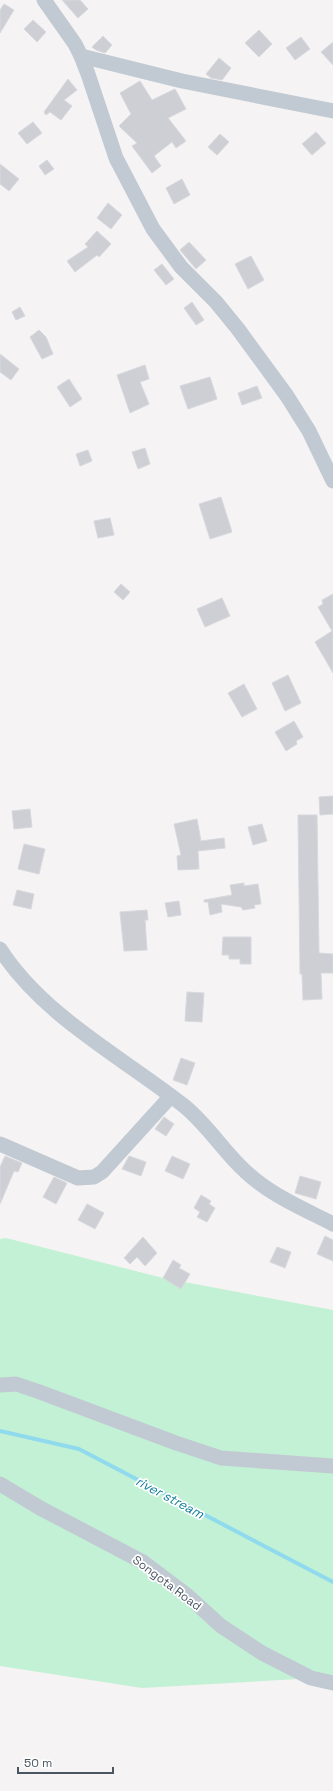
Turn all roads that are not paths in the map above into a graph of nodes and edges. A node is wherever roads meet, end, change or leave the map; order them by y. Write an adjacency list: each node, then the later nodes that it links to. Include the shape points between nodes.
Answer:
1 (44, 0): 2 (street)
2 (81, 56): 3 (street, via 182,81); 4 (street, via 116,158 160,241 238,328 309,431)
3 (333, 111)
4 (333, 481)
5 (0, 950): 6 (street, via 13,970 45,1001)
6 (172, 1096): 7 (street, via 102,1172 94,1177 78,1178); 8 (street, via 185,1106 245,1171 272,1193)
7 (0, 1144)
8 (333, 1224)
9 (0, 1385): 10 (street, via 16,1384 221,1458)
10 (333, 1466)
11 (0, 1484): 12 (street, Songota Road, via 143,1562 188,1596 221,1626 262,1653 311,1678)
12 (333, 1682)

